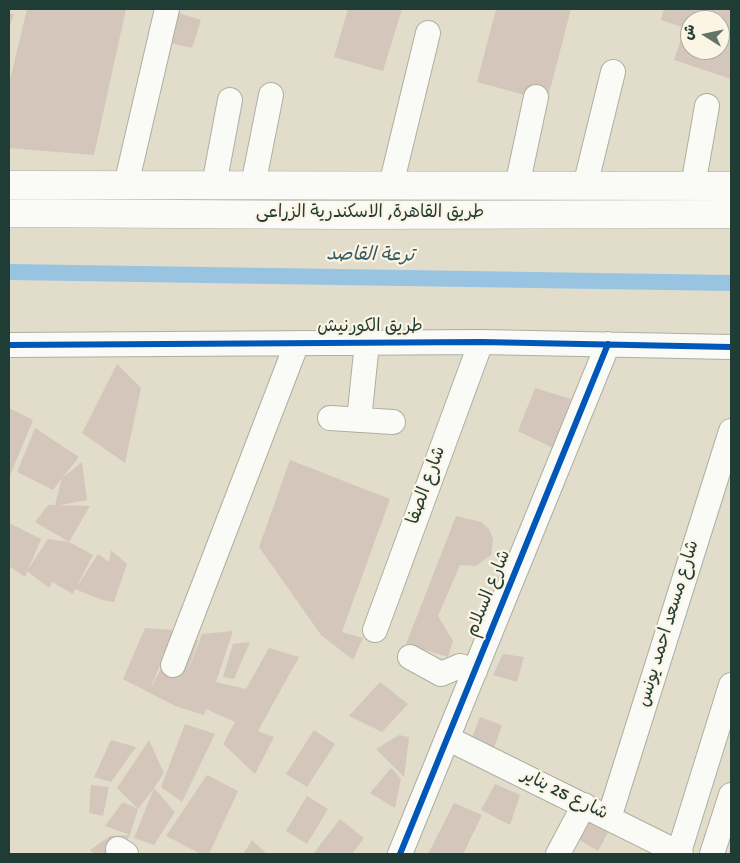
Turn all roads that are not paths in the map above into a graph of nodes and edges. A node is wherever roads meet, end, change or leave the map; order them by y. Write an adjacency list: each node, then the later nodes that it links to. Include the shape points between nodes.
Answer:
1 (167, 9): 9 (street)
2 (428, 34): 13 (street)
3 (613, 72): 16 (street)
4 (271, 95): 11 (street)
5 (536, 97): 15 (street)
6 (230, 100): 10 (street)
7 (707, 106): 17 (street)
8 (9, 185): 9 (highway, طريق القاهرة, الاسكندرية الزراعى)
9 (126, 185): 10 (highway, طريق القاهرة, الاسكندرية الزراعى)
10 (214, 185): 11 (highway, طريق القاهرة, الاسكندرية الزراعى)
11 (253, 185): 12 (highway, طريق القاهرة, الاسكندرية الزراعى)
12 (346, 185): 13 (highway, طريق القاهرة, الاسكندرية الزراعى); 22 (highway)
13 (390, 185): 14 (highway, طريق القاهرة, الاسكندرية الزراعى)
14 (467, 186): 15 (highway, طريق القاهرة, الاسكندرية الزراعى); 20 (highway)
15 (517, 186): 16 (highway, طريق القاهرة, الاسكندرية الزراعى)
16 (584, 186): 17 (highway, طريق القاهرة, الاسكندرية الزراعى)
17 (693, 186): 18 (highway, طريق القاهرة, الاسكندرية الزراعى)
18 (731, 186)
19 (9, 213): 22 (highway, طريق القاهرة, الاسكندرية الزراعى)
20 (467, 214): 21 (highway, طريق القاهرة, الاسكندرية الزراعى); 22 (highway, طريق القاهرة, الاسكندرية الزراعى)
21 (731, 214)
22 (346, 215)
23 (481, 342): 25 (street, طريق الكورنيش); 26 (street, طريق الكورنيش); 33 (street, شارع الصفا)
24 (297, 343): 25 (street, طريق الكورنيش); 27 (street, طريق الكورنيش); 35 (street)
25 (367, 343): 30 (street)
26 (608, 344): 28 (street, طريق الكورنيش); 36 (street, شارع السلام)
27 (9, 345)
28 (731, 347)
29 (330, 418): 30 (street)
30 (359, 420): 31 (street)
31 (394, 422)
32 (731, 431): 41 (street, شارع مسعد احمد يونس)
33 (375, 630)
34 (410, 657): 36 (street, via 436,673 445,674 460,666)
35 (173, 665)
36 (475, 671): 38 (street, شارع السلام)
37 (731, 686): 42 (street)
38 (447, 738): 40 (street, شارع 25 يناير); 43 (street, شارع السلام)
39 (731, 795): 45 (street)
40 (584, 805): 41 (street, شارع 25 يناير); 44 (street)
41 (609, 818): 42 (street, شارع 25 يناير)
42 (670, 851)
43 (400, 854)
44 (558, 854)
45 (712, 854)

